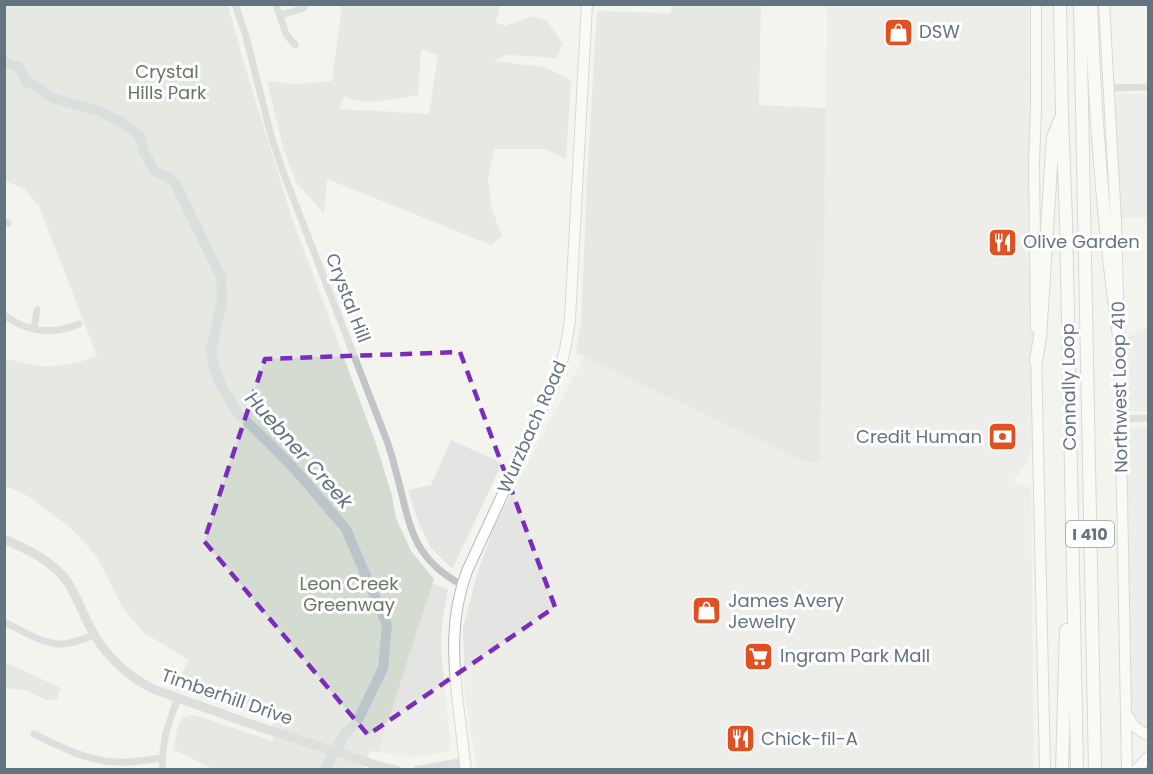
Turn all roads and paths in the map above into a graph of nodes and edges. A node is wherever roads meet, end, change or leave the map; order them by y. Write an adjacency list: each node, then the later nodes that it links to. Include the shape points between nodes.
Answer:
1 (236, 4): 25 (street, Crystal Hill, via 281,167 387,441 412,533 432,563)
2 (276, 4): 10 (street)
3 (307, 4): 10 (street)
4 (587, 4): 25 (main road, Wurzbach Road, via 570,319 564,359)
5 (1036, 4): 20 (main road)
6 (1060, 4): 14 (highway, Connally Loop / I 410)
7 (1080, 4): 42 (highway, Connally Loop / I 410)
8 (1091, 4): 19 (highway, via 1109,269)
9 (1104, 4): 13 (main road, Northwest Loop 410)
10 (280, 15): 11 (street, via 286,34)
11 (295, 45)
12 (1149, 87): 13 (street)
13 (1109, 88): 19 (main road, Northwest Loop 410)
14 (1062, 116): 20 (highway, via 1053,137); 24 (highway, Connally Loop / I 410)
15 (37, 310): 18 (street)
16 (4, 315): 18 (street)
17 (79, 324): 18 (street, via 56,331)
18 (34, 329)
19 (1119, 336): 22 (main road, Northwest Loop 410)
20 (1036, 360): 39 (main road)
21 (1149, 418): 22 (street)
22 (1121, 419): 29 (main road, Northwest Loop 410)
23 (4, 540): 27 (street, Timberhill Drive, via 55,568 76,596)
24 (1073, 569): 40 (highway, via 1066,621); 41 (highway, Connally Loop / I 410)
25 (462, 585): 35 (main road, Wurzbach Road, via 453,642)
26 (4, 622): 27 (street, via 59,644)
27 (95, 635): 28 (street, Timberhill Drive, via 123,669 140,682)
28 (178, 698): 34 (street, via 166,729); 37 (street, Timberhill Drive)
29 (1126, 709): 31 (main road, via 1134,726); 32 (main road, Northwest Loop 410)
30 (34, 734): 34 (street, via 98,760 121,763)
31 (1149, 735)
32 (1127, 745): 43 (main road); 44 (main road, Northwest Loop 410)
33 (1149, 757): 45 (main road)
34 (161, 758): 36 (street)
35 (465, 766): 38 (street)
36 (163, 770)
37 (397, 770)
38 (418, 770)
39 (1045, 770)
40 (1062, 770)
41 (1077, 770)
42 (1095, 770)
43 (1119, 770)
44 (1127, 770)
45 (1136, 770)

